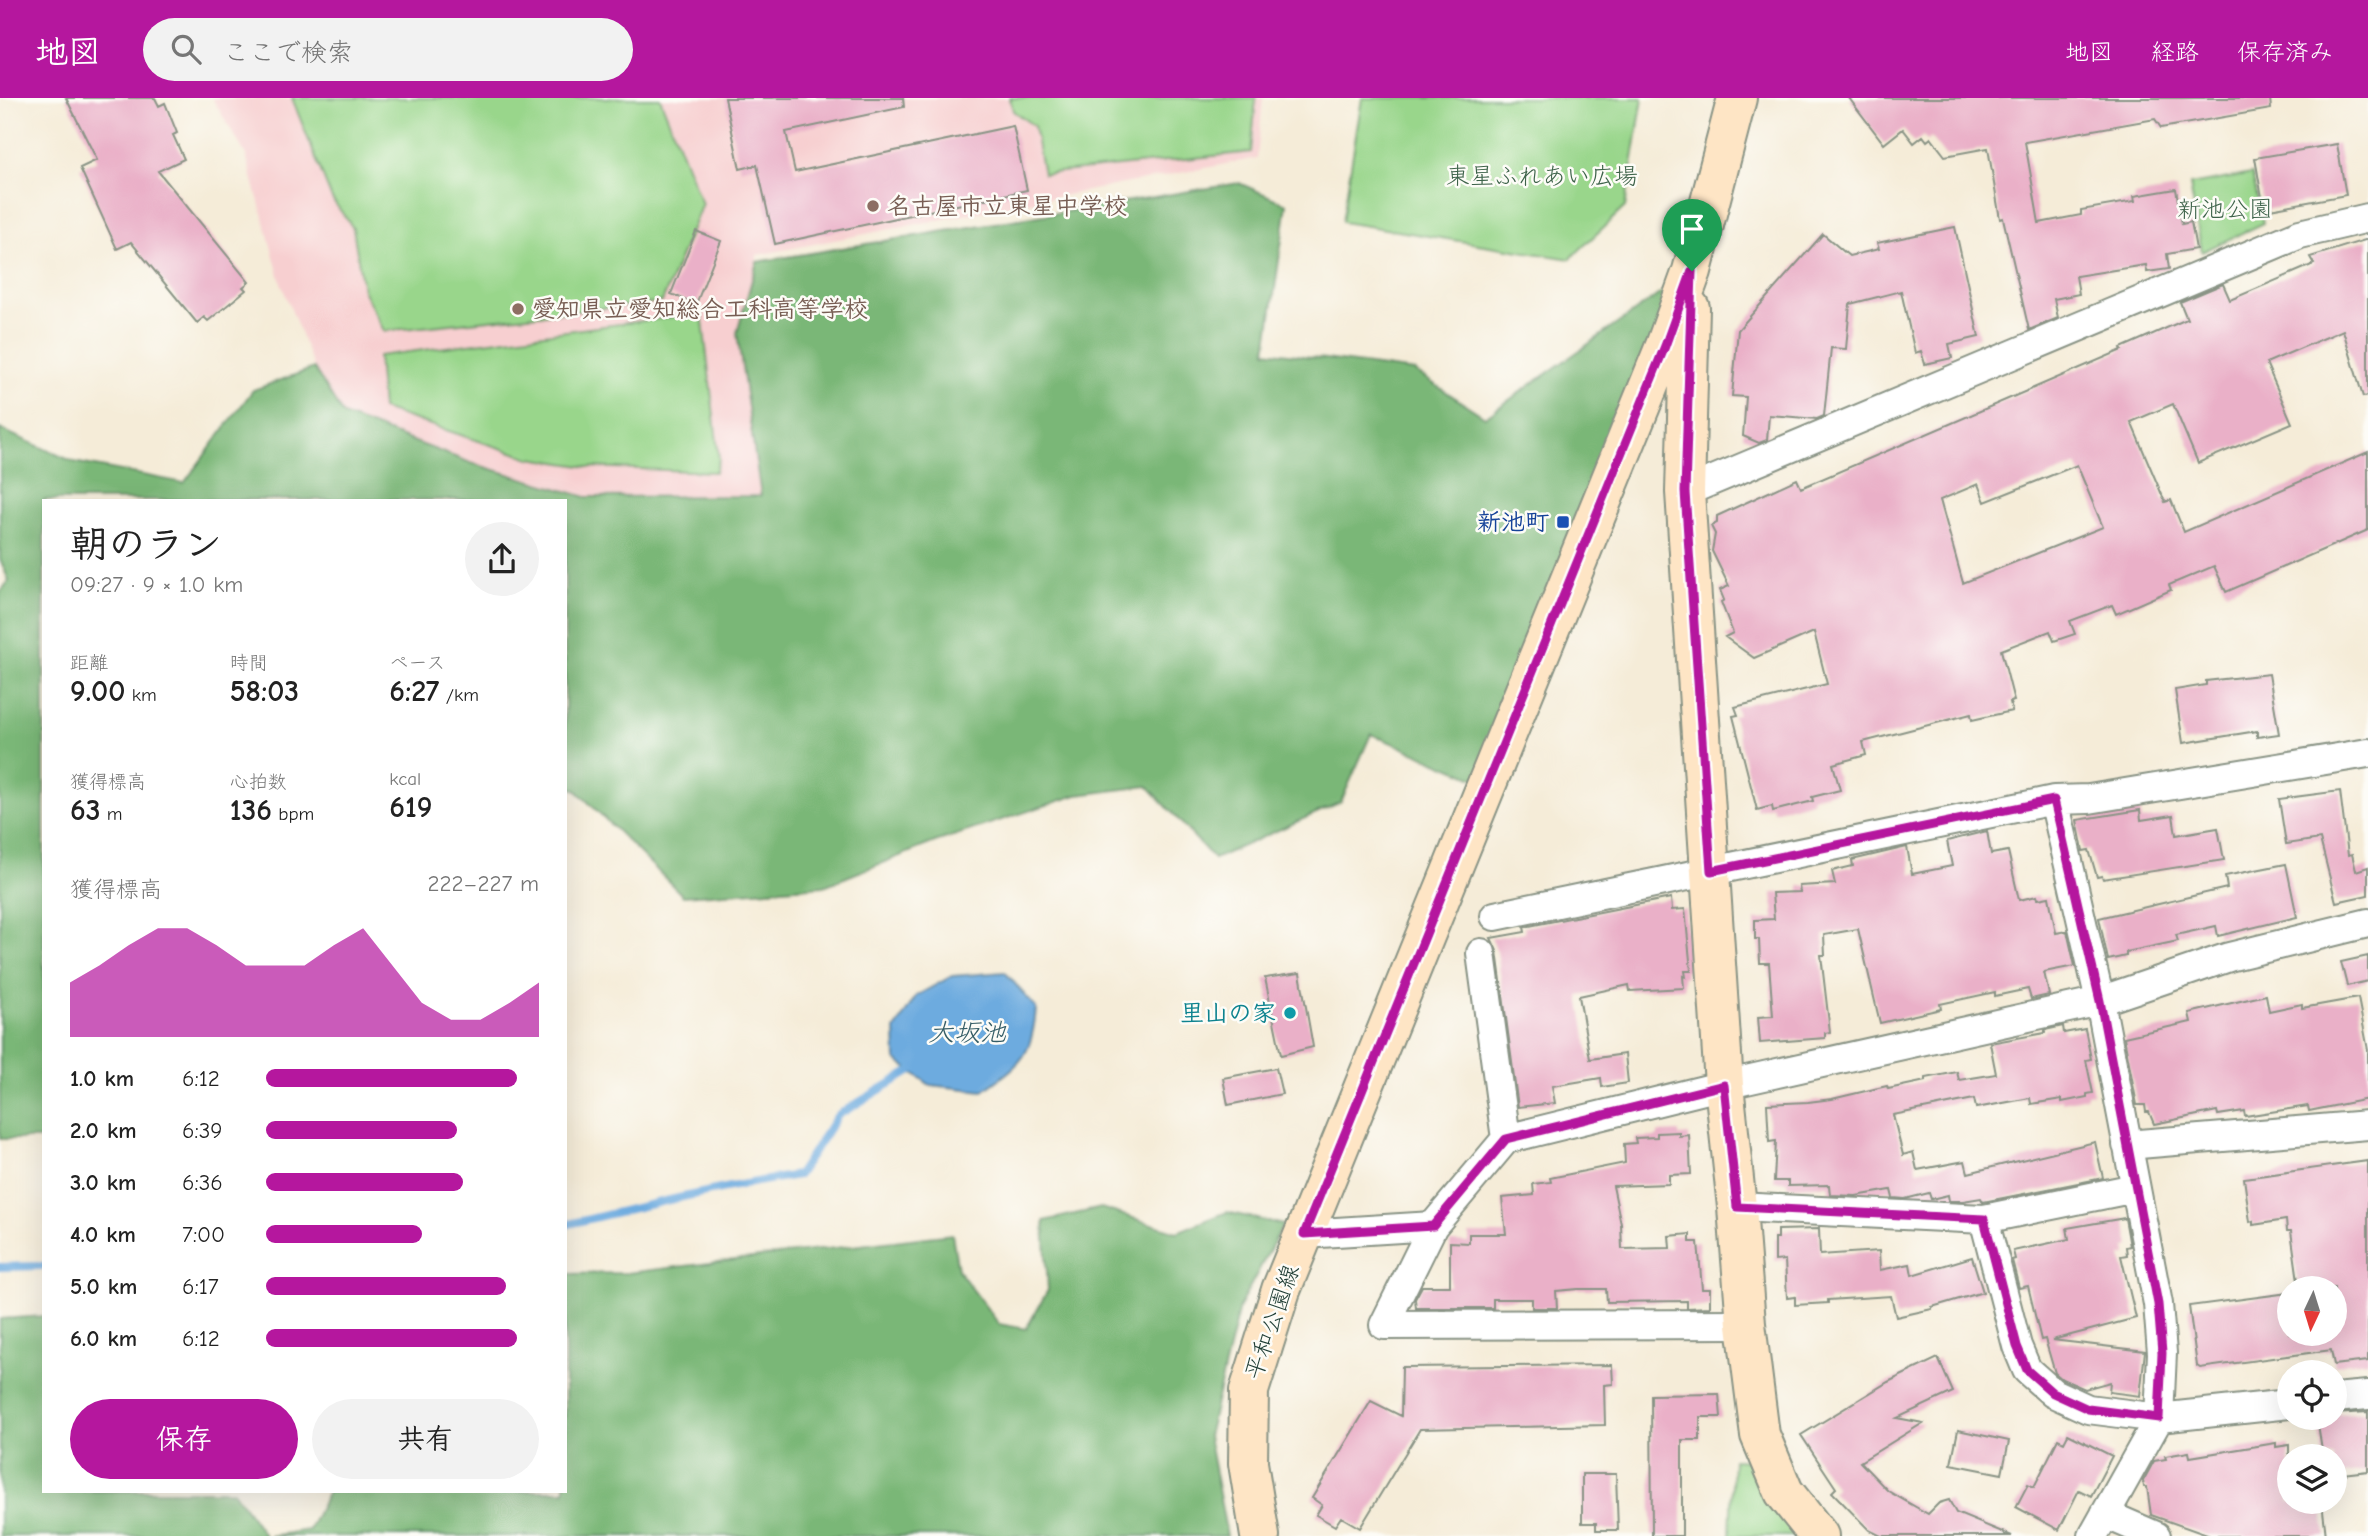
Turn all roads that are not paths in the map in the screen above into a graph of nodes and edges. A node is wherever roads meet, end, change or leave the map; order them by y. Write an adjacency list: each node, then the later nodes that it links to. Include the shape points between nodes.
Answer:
1 (1737, 98): 3 (street, 平和公園線)
2 (2368, 218): 4 (street, via 2300,234)
3 (1692, 271): 4 (street); 20 (street, 平和公園線)
4 (1685, 492): 7 (street)
5 (2368, 753): 6 (street, via 2089,799)
6 (2054, 800): 7 (street); 11 (street)
7 (1711, 871): 8 (street); 12 (street)
8 (1495, 916)
9 (2368, 923): 11 (street, via 2229,957)
10 (1481, 953): 14 (street)
11 (2100, 1001): 12 (street); 15 (street)
12 (1724, 1085): 14 (street); 17 (street)
13 (2368, 1125): 15 (street)
14 (1506, 1139): 19 (street)
15 (2127, 1145): 16 (street)
16 (2135, 1188): 18 (street); 25 (street, via 2158,1304 2162,1353)
17 (1737, 1207): 18 (street); 21 (street)
18 (1984, 1219): 25 (street, via 2027,1370 2053,1393 2088,1409)
19 (1433, 1226): 20 (street); 21 (street, via 1384,1325)
20 (1304, 1234): 27 (street, 平和公園線, via 1249,1391 1248,1463)
21 (1746, 1324): 28 (street, via 1760,1435 1784,1492)
22 (2368, 1395): 23 (street)
23 (2347, 1397)
24 (2277, 1405): 25 (street)
25 (2159, 1418): 26 (street)
26 (2099, 1525): 29 (street)
27 (1260, 1536)
28 (1819, 1536)
29 (2156, 1536)

